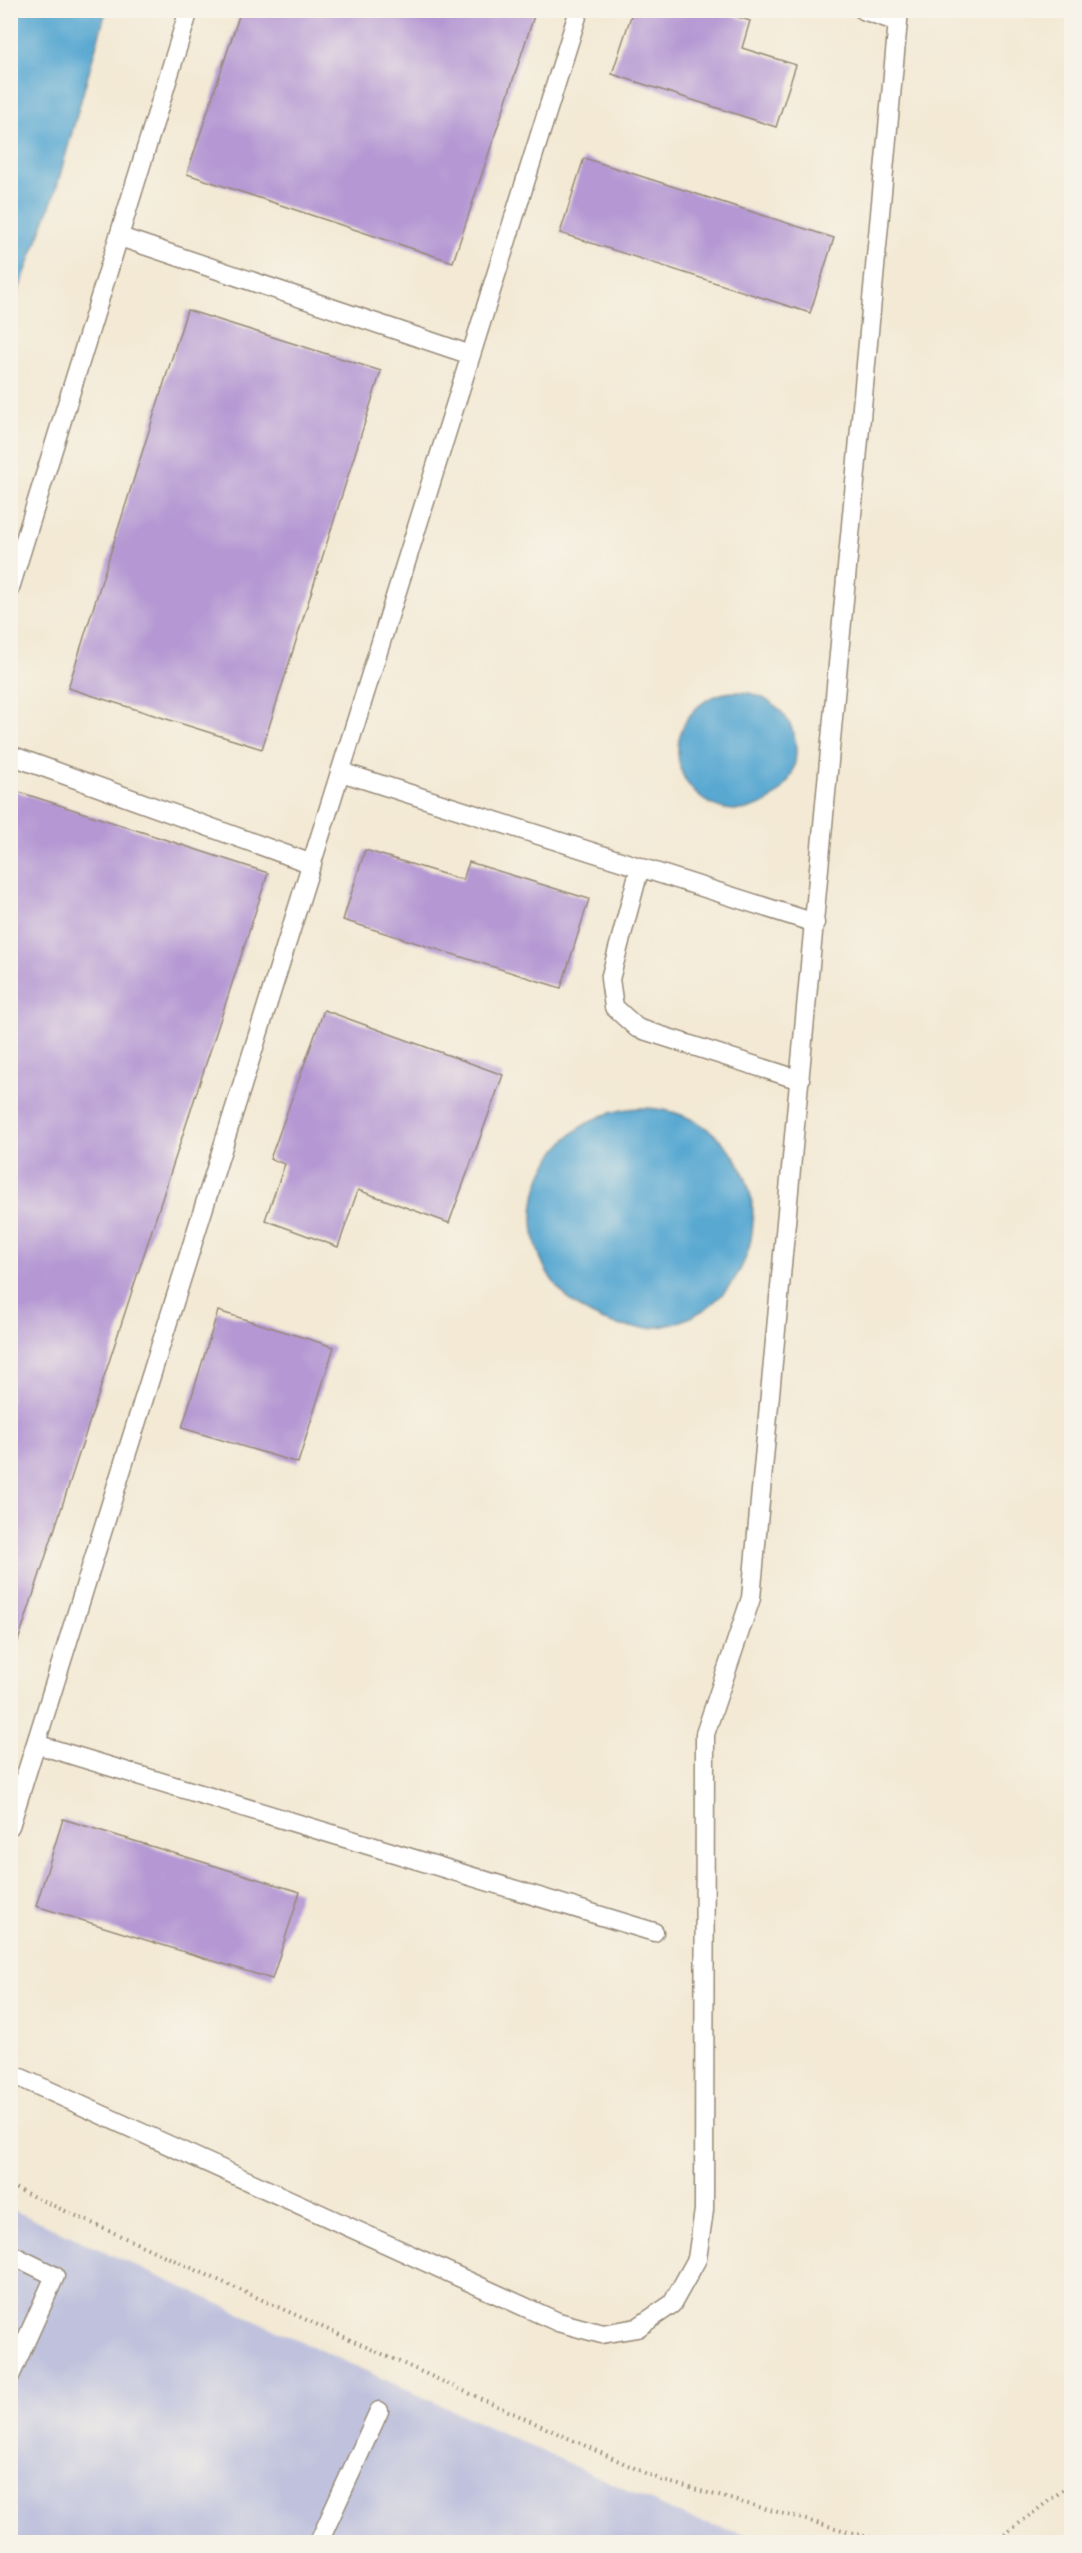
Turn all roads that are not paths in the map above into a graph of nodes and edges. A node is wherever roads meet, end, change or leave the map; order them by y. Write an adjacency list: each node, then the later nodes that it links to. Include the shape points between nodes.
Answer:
1 (189, 10): 5 (lane)
2 (579, 10): 6 (lane)
3 (863, 10): 4 (lane)
4 (899, 16): 12 (lane)
5 (120, 237): 6 (lane); 7 (lane)
6 (471, 355): 9 (lane)
7 (10, 588)
8 (10, 755): 10 (lane)
9 (341, 772): 10 (lane); 11 (lane)
10 (312, 864): 14 (lane)
11 (640, 867): 12 (lane); 13 (lane, via 610,979 614,1007 637,1028)
12 (815, 923): 13 (lane)
13 (800, 1080): 17 (lane, via 751,1598 705,1734 704,2210 697,2259 672,2304 637,2328 602,2334 558,2322)
14 (36, 1744): 15 (lane); 16 (lane)
15 (10, 1826)
16 (654, 1932)
17 (10, 2073)
18 (10, 2254): 19 (lane, via 55,2277)
19 (10, 2376)
20 (379, 2411): 21 (lane)
21 (319, 2542)

